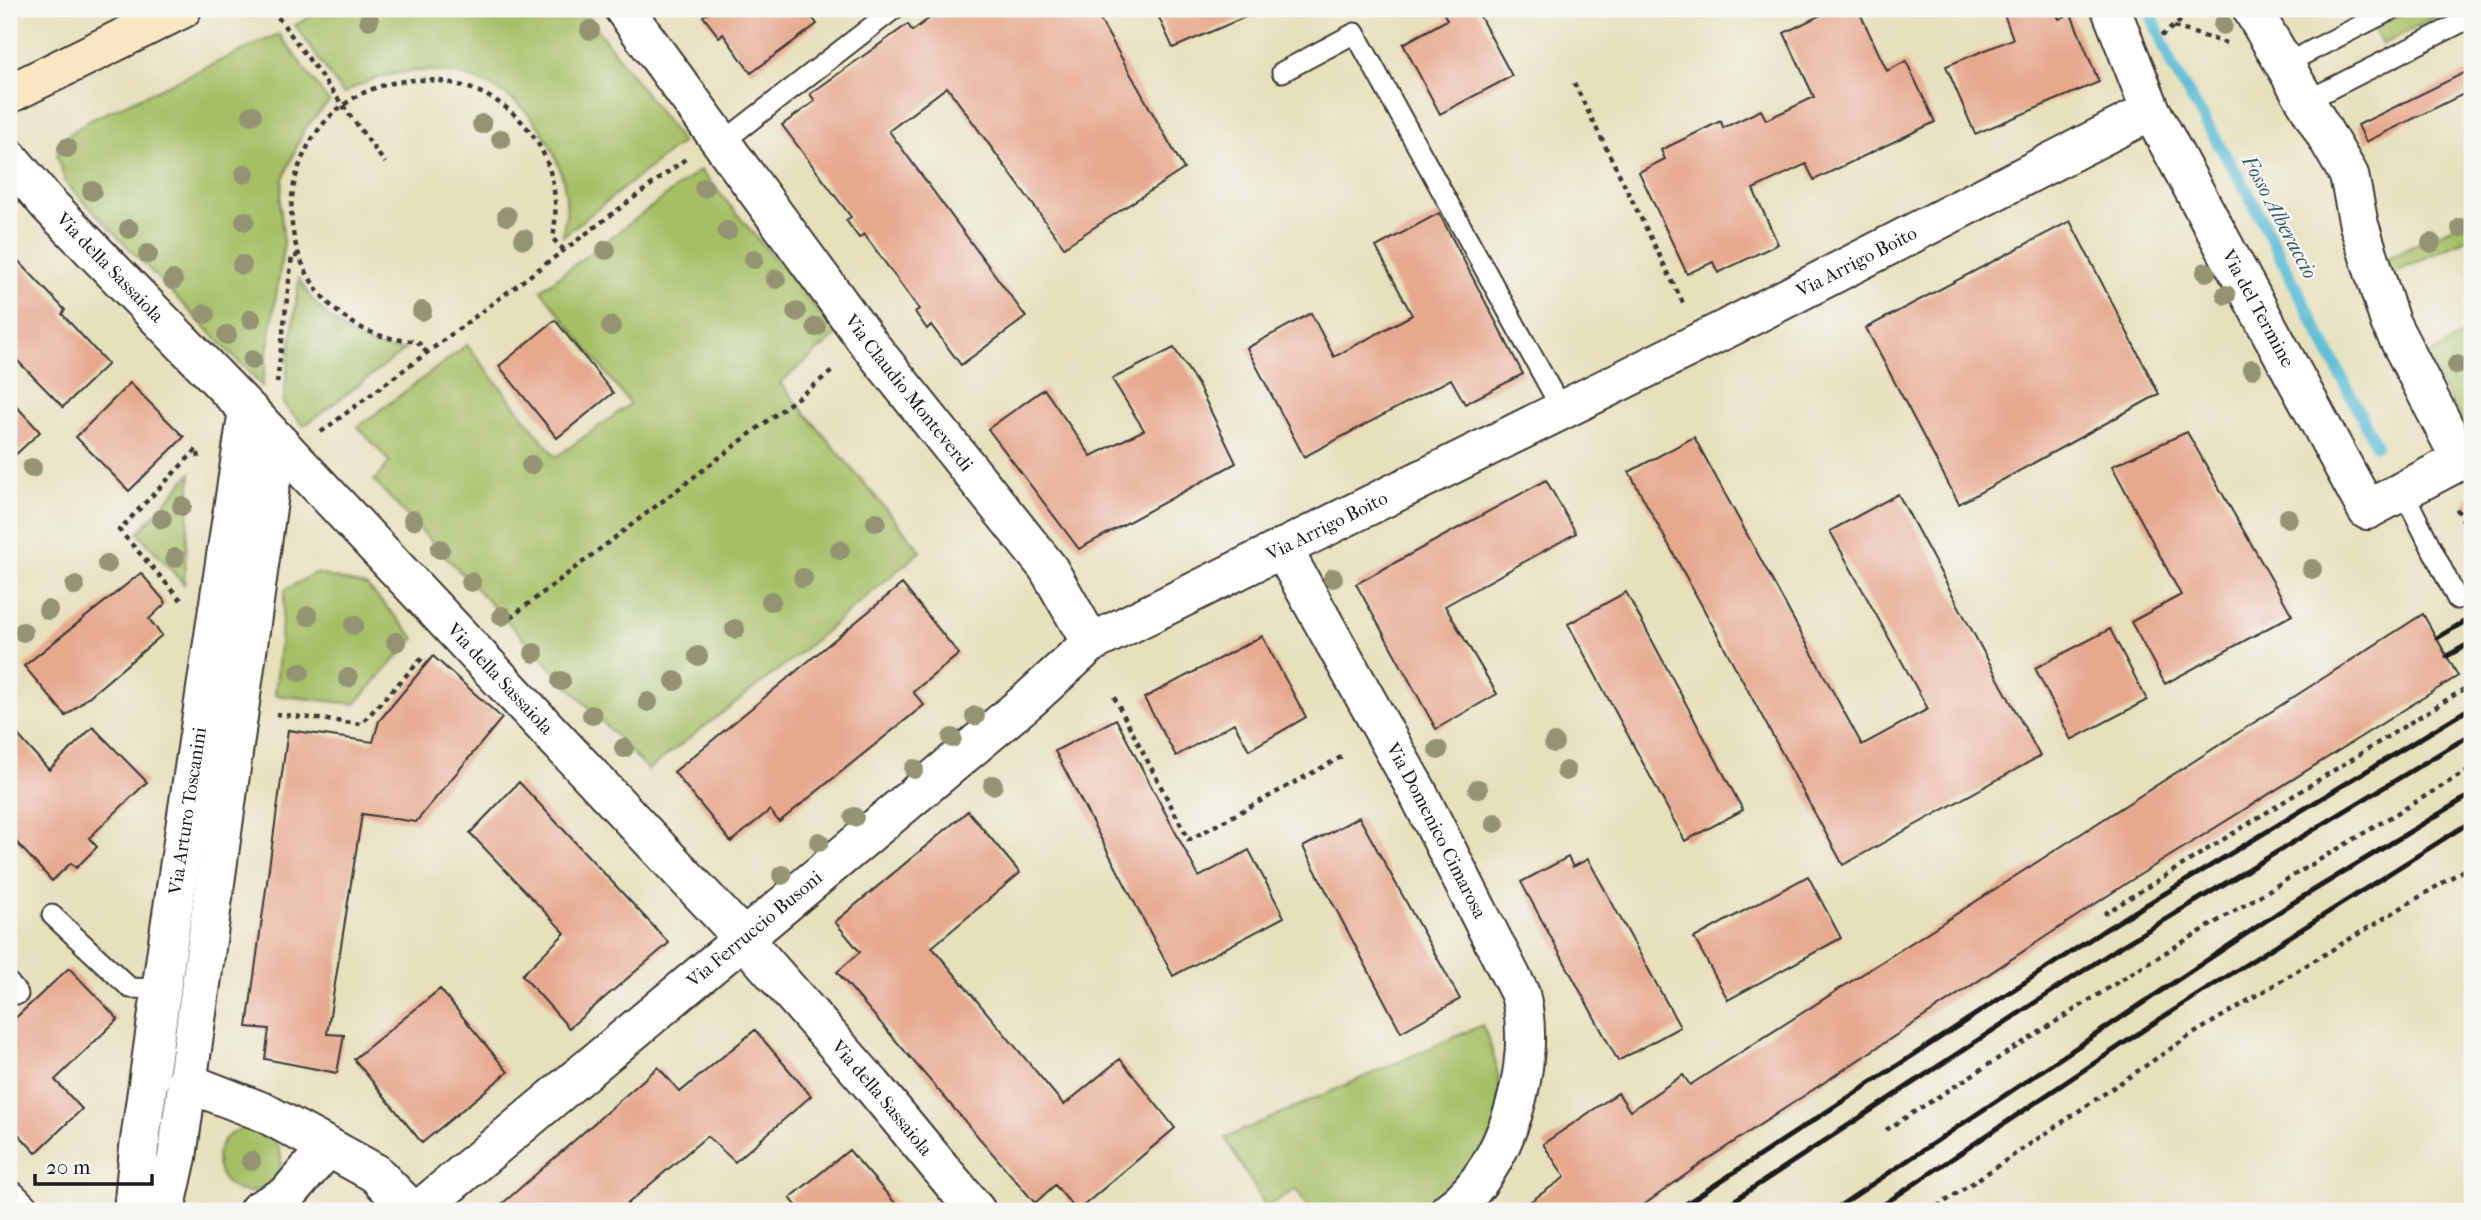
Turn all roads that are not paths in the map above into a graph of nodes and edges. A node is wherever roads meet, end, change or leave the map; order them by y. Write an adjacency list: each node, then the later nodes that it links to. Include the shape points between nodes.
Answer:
1 (182, 9): 10 (main road)
2 (624, 9): 13 (street, Via Claudio Monteverdi)
3 (894, 9): 13 (lane)
4 (2111, 9): 12 (street, Via del Termine)
5 (2252, 9): 8 (street)
6 (2393, 9): 8 (lane)
7 (2472, 17): 11 (lane)
8 (2283, 65): 11 (street)
9 (1282, 72): 15 (lane, via 1355,33)
10 (9, 94)
11 (2306, 101): 17 (street, Via del Termine, via 2349,175 2359,225 2390,322 2461,460)
12 (2151, 111): 15 (street, Via Arrigo Boito); 17 (street, Via del Termine, via 2367,510)
13 (721, 138): 20 (street, Via Claudio Monteverdi, via 919,410 1048,568)
14 (9, 158): 16 (street, Via della Sassaiola)
15 (1562, 410): 18 (street, Via Arrigo Boito)
16 (269, 433): 22 (street, Via della Sassaiola); 23 (street, Via Arturo Toscanini, via 214,637); 24 (street, Via Arturo Toscanini, via 270,486)
17 (2403, 491): 19 (lane)
18 (1282, 548): 20 (street, Via Arrigo Boito); 33 (street, Via Domenico Cimarosa, via 1417,791 1520,995 1526,1022 1524,1045 1508,1130 1479,1182)
19 (2457, 599)
20 (1091, 643): 22 (street, Via Ferruccio Busoni)
21 (52, 915): 23 (lane, via 130,988)
22 (743, 938): 31 (street, Via Ferruccio Busoni); 32 (street, Via della Sassaiola)
23 (161, 989): 29 (street, Via Arturo Toscanini)
24 (186, 1082): 25 (street, via 263,1112); 30 (street, Via Arturo Toscanini)
25 (328, 1147): 27 (street, via 287,1195); 31 (street, via 375,1173)
26 (9, 1200): 28 (street)
27 (260, 1210)
28 (20, 1211)
29 (133, 1211)
30 (165, 1211)
31 (415, 1211)
32 (976, 1211)
33 (1449, 1211)

